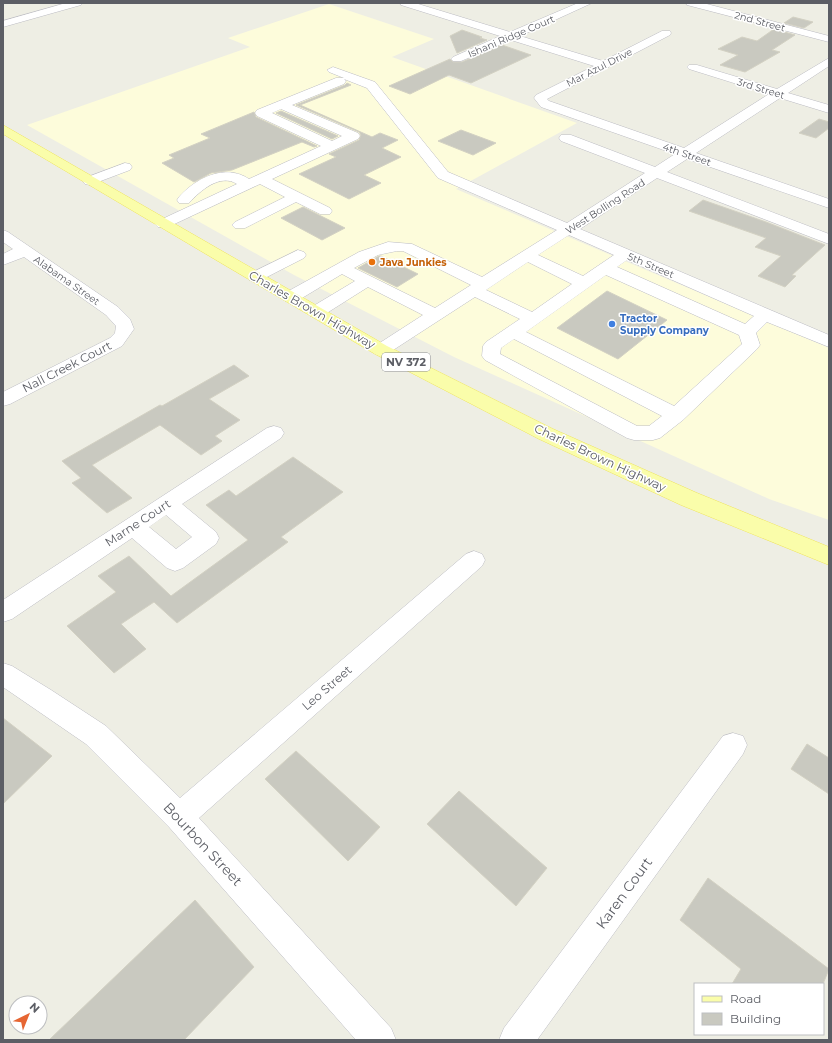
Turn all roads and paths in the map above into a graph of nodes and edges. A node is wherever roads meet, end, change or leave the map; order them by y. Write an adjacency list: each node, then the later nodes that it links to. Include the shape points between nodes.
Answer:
1 (77, 3): 7 (street)
2 (405, 3): 6 (street)
3 (436, 3): 6 (street)
4 (587, 3): 9 (street, Ishani Ridge Court)
5 (691, 3): 10 (street, 2nd Street)
6 (422, 8): 9 (street)
7 (3, 24)
8 (666, 33): 13 (street, Mar Azul Drive)
9 (510, 36): 11 (street, Ishani Ridge Court); 13 (street)
10 (829, 39)
11 (457, 59)
12 (829, 61): 15 (street, West Bolling Road)
13 (603, 65): 16 (street, Mar Azul Drive, via 540,98)
14 (693, 67): 15 (street, 3rd Street)
15 (779, 94): 18 (street, 3rd Street); 22 (street, West Bolling Road)
16 (545, 104): 22 (street, 4th Street)
17 (281, 106): 21 (street, via 262,114); 21 (street, via 353,136); 35 (street, 5th Street, via 337,75 371,85 443,175)
18 (829, 109)
19 (3, 129): 25 (main road, Charles Brown Highway / NV 372)
20 (566, 138): 24 (street)
21 (333, 146): 26 (street, via 286,168)
22 (686, 154): 24 (street, West Bolling Road); 29 (street, 4th Street)
23 (125, 167): 25 (street)
24 (657, 172): 35 (street, West Bolling Road); 37 (street)
25 (90, 181): 33 (main road, Charles Brown Highway / NV 372)
26 (267, 182): 27 (street); 28 (street); 32 (street)
27 (248, 185): 30 (street); 30 (street, via 230,176 215,179 180,198)
28 (296, 197): 31 (street); 34 (street)
29 (829, 204)
30 (198, 208): 33 (street)
31 (325, 211)
32 (216, 212)
33 (163, 224): 45 (main road, Charles Brown Highway / NV 372)
34 (240, 224)
35 (568, 229): 39 (street, 5th Street); 41 (street, West Bolling Road)
36 (3, 235): 38 (street, Alabama Street)
37 (829, 239)
38 (25, 250): 42 (street); 54 (street, Alabama Street, via 112,311 123,320)
39 (625, 254): 44 (street); 51 (street, 5th Street)
40 (298, 255): 45 (street)
41 (527, 256): 47 (street); 48 (street, West Bolling Road)
42 (3, 260)
43 (342, 268): 46 (street); 48 (street, via 380,248 400,246); 49 (street)
44 (605, 268): 47 (street); 56 (street)
45 (255, 277): 49 (main road, Charles Brown Highway / NV 372)
46 (367, 281): 50 (street); 52 (street)
47 (584, 283): 53 (street)
48 (479, 287): 52 (street, West Bolling Road); 53 (street)
49 (291, 297): 50 (main road, Charles Brown Highway / NV 372)
50 (316, 312): 58 (main road, Charles Brown Highway / NV 372)
51 (765, 314): 56 (street); 57 (street, 5th Street)
52 (436, 315): 58 (street, West Bolling Road)
53 (532, 318): 55 (street)
54 (126, 329): 59 (street, Nall Creek Court, via 116,342)
55 (513, 332): 60 (street); 60 (street, via 492,346 491,356 634,433 653,433)
56 (747, 332): 60 (street, via 751,345)
57 (829, 342)
58 (381, 350): 64 (main road, Charles Brown Highway / NV 372, via 546,434 689,499)
59 (3, 400)
60 (676, 415)
61 (274, 433): 62 (street, Marne Court)
62 (166, 504): 63 (street, Marne Court); 63 (street, via 208,538 175,562)
63 (133, 526): 66 (street, Marne Court)
64 (829, 556)
65 (474, 560): 69 (street, Leo Street)
66 (3, 612)
67 (3, 674): 69 (street, Bourbon Street, via 96,736)
68 (733, 745): 71 (street, Karen Court)
69 (179, 816): 70 (street, Bourbon Street)
70 (379, 1040)
71 (516, 1040)

